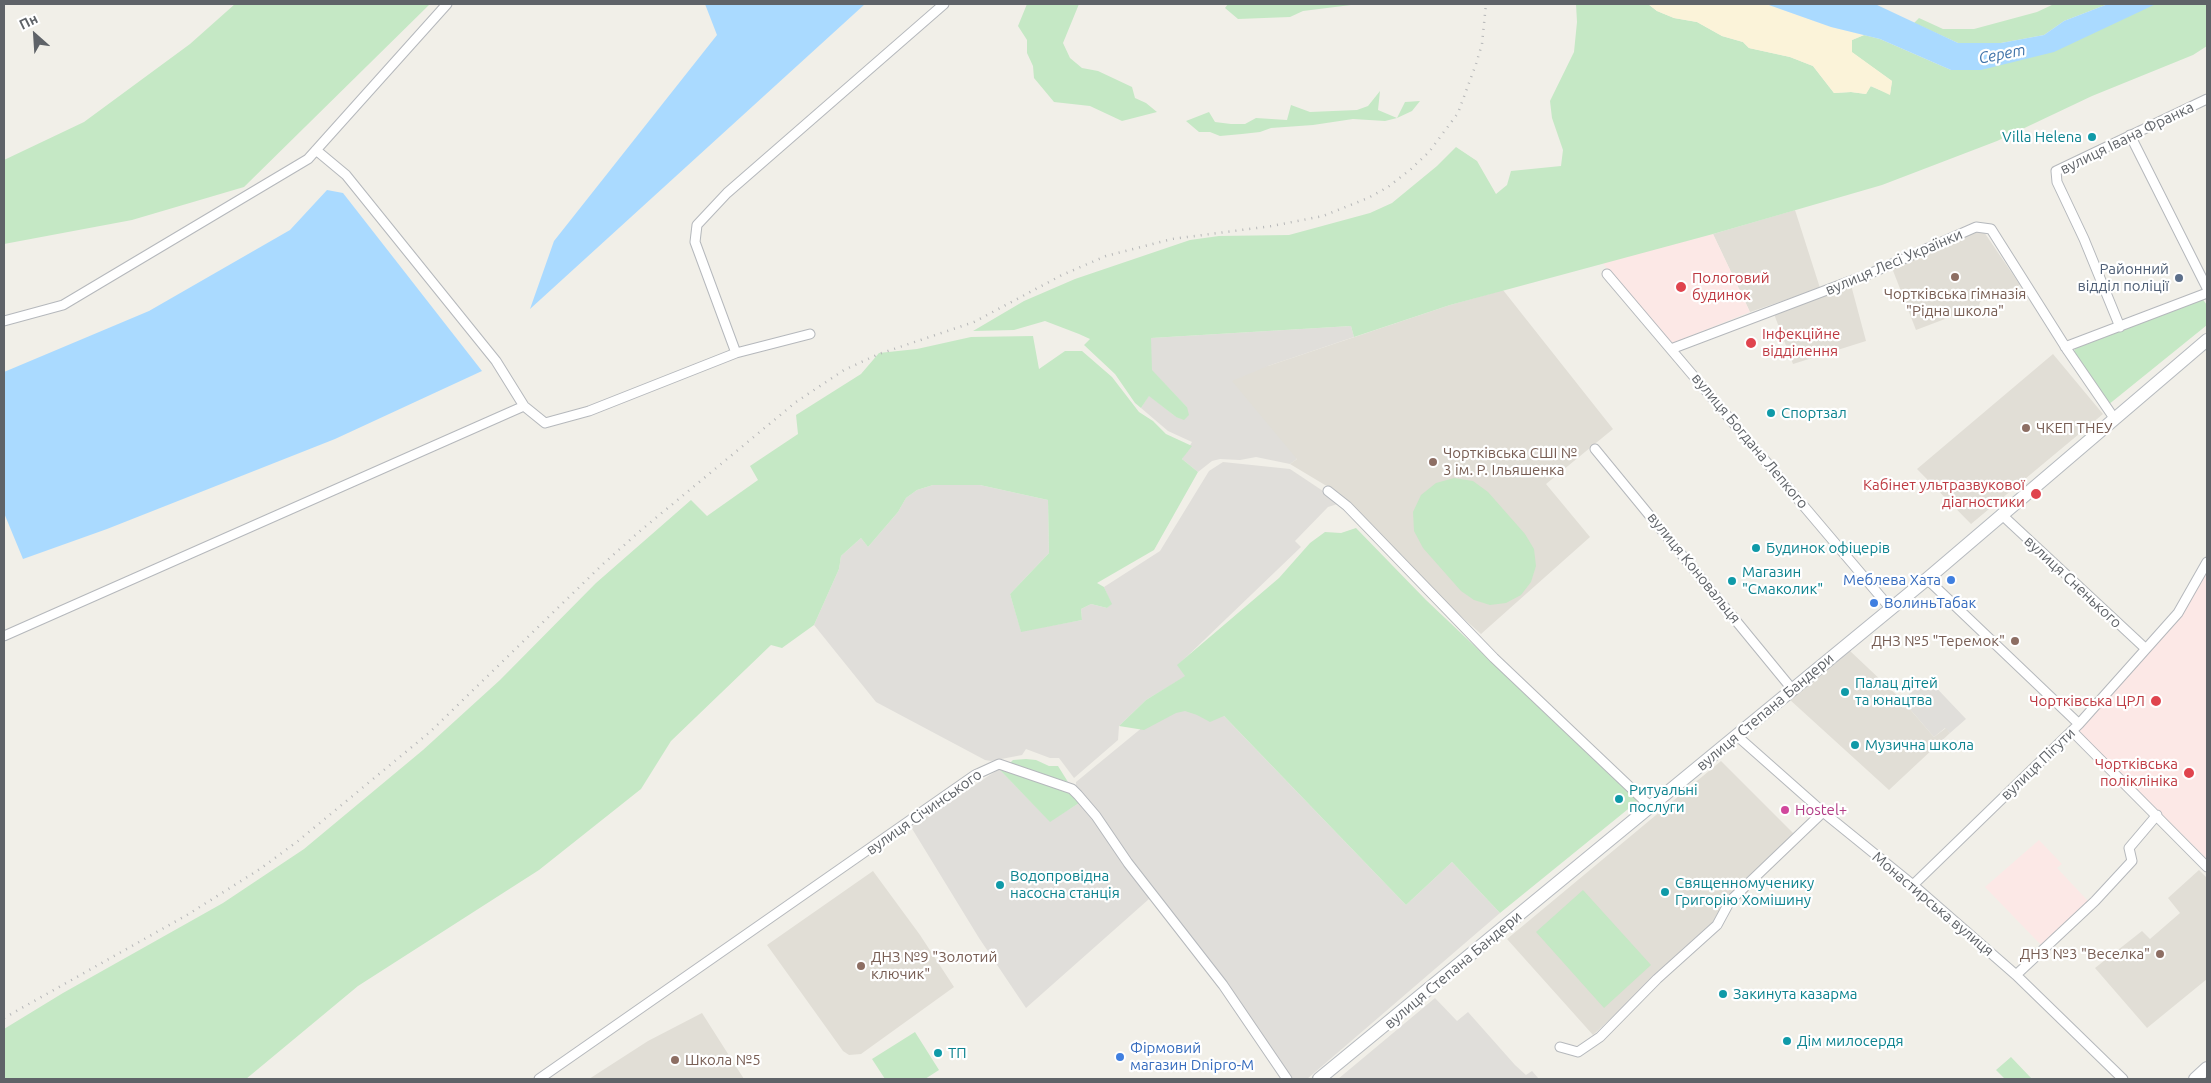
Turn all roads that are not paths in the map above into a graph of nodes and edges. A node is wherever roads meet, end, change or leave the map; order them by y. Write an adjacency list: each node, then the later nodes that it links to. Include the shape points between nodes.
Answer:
1 (446, 4): 5 (street)
2 (944, 4): 15 (street, via 727,193 696,225 695,242)
3 (2207, 99): 4 (street, вулиця Івана Франка)
4 (2130, 135): 7 (street); 10 (street, вулиця Івана Франка, via 2055,173)
5 (316, 150): 9 (street, via 308,159 64,305); 16 (street, via 346,175 496,362)
6 (1607, 274): 14 (street, вулиця Богдана Лепкого)
7 (2207, 288)
8 (2207, 293): 10 (street)
9 (4, 321)
10 (2120, 327): 13 (street)
11 (810, 334): 15 (street)
12 (2207, 340): 17 (street, вулиця Степана Бандери)
13 (2065, 347): 14 (street, вулиця Лесі Українки, via 1991,228 1976,227 1869,274); 17 (street, вулиця Лесі Українки)
14 (1671, 349): 23 (street, вулиця Богдана Лепкого)
15 (736, 354): 16 (street, via 588,411 545,423)
16 (524, 406): 24 (street)
17 (2114, 418): 20 (street, вулиця Степана Бандери)
18 (1595, 449): 26 (street, вулиця Коновальця)
19 (1328, 491): 29 (street, via 1347,506 1494,658)
20 (2001, 514): 22 (street, вулиця Степана Бандери); 25 (street, вулиця Сненького)
21 (2207, 562): 25 (street, вулиця Пігути, via 2178,612)
22 (1927, 579): 23 (street, вулиця Степана Бандери); 27 (street)
23 (1891, 609): 26 (street, вулиця Степана Бандери)
24 (4, 636)
25 (2146, 649): 27 (street, вулиця Пігути)
26 (1792, 689): 28 (street, вулиця Степана Бандери)
27 (2075, 727): 31 (street); 33 (street, вулиця Пігути)
28 (1736, 735): 29 (street, вулиця Степана Бандери); 30 (street, Монастирська вулиця)
29 (1651, 807): 39 (street, вулиця Степана Бандери)
30 (1822, 812): 33 (street, Монастирська вулиця); 35 (street, via 1730,901 1717,925 1600,1037 1578,1052)
31 (2157, 815): 32 (street); 34 (street, via 2129,848 2132,861 2095,901)
32 (2207, 867)
33 (1913, 885): 34 (street, Монастирська вулиця)
34 (2016, 974): 40 (street, Монастирська вулиця)
35 (1560, 1047)
36 (2207, 1068): 41 (street)
37 (539, 1079): 38 (street, вулиця Січинського, via 975,775 999,764 1072,789 1078,795 1223,985)
38 (1287, 1079)
39 (1320, 1079)
40 (2123, 1079)
41 (2195, 1079)

